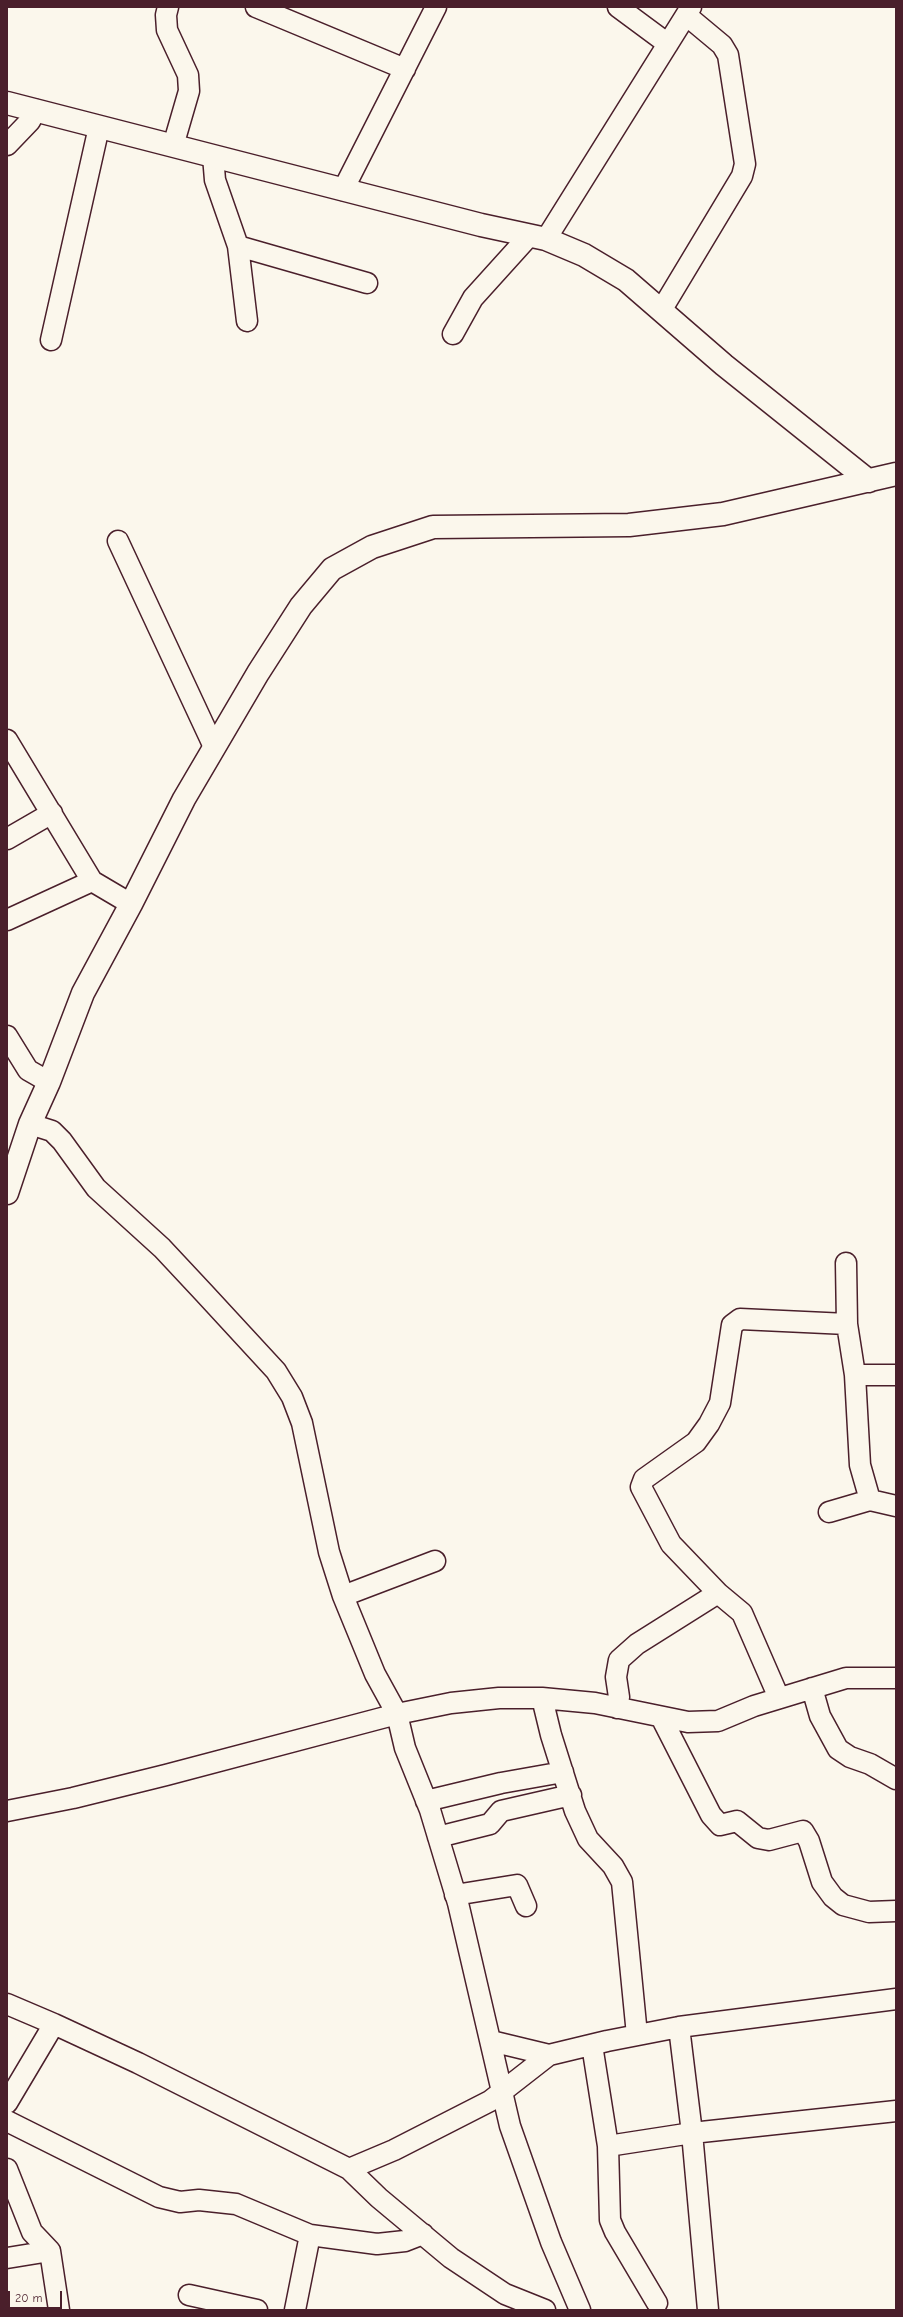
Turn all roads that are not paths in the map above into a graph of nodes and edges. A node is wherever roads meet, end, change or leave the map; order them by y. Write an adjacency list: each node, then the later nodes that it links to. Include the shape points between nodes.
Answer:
1 (168, 7): 12 (street, via 167,30 188,75 190,91)
2 (256, 7): 7 (street)
3 (436, 7): 7 (street)
4 (618, 7): 6 (street)
5 (688, 11): 6 (street); 18 (street, via 722,45 728,55 745,164 742,176)
6 (668, 44): 15 (street)
7 (405, 69): 14 (street)
8 (7, 104): 9 (main road)
9 (36, 110): 10 (main road); 11 (street, via 30,121)
10 (100, 127): 12 (main road); 21 (street)
11 (7, 145)
12 (174, 146): 13 (main road)
13 (213, 156): 14 (main road); 16 (street, via 215,180)
14 (343, 190): 15 (main road)
15 (537, 237): 18 (main road, via 584,255 626,280); 20 (street, via 473,298)
16 (238, 246): 17 (street); 19 (street)
17 (367, 283)
18 (662, 309): 23 (main road, via 724,365)
19 (247, 321)
20 (453, 334)
21 (51, 340)
22 (896, 474): 23 (main road)
23 (869, 481): 26 (main road, via 723,514 629,525 433,527 372,547 332,569 301,606)
24 (118, 541): 26 (street)
25 (8, 743): 27 (street)
26 (214, 747): 30 (main road, via 184,799)
27 (52, 813): 28 (street); 29 (street)
28 (7, 839)
29 (92, 880): 30 (street); 31 (street)
30 (131, 904): 33 (main road, via 83,993)
31 (7, 920)
32 (7, 1036): 33 (street, via 28,1070)
33 (49, 1082): 34 (main road)
34 (30, 1124): 35 (main road); 45 (street, via 52,1131 62,1141 96,1188 162,1248 276,1372 292,1397 302,1423 318,1508)
35 (7, 1193)
36 (846, 1263): 37 (street)
37 (848, 1324): 39 (street); 44 (street, via 740,1319 732,1325 720,1403 709,1424 696,1442 644,1479 641,1487 671,1544)
38 (896, 1375): 39 (street)
39 (855, 1376): 40 (street, via 860,1465)
40 (870, 1500): 41 (street); 42 (street)
41 (896, 1506)
42 (829, 1512)
43 (435, 1561): 45 (street)
44 (718, 1593): 49 (street, via 742,1613); 50 (street, via 637,1644 619,1660 616,1677 619,1697)
45 (343, 1596): 51 (street, via 375,1674)
46 (896, 1678): 47 (street, via 846,1678)
47 (812, 1688): 49 (street); 54 (street, via 820,1716 838,1749)
48 (542, 1698): 50 (street, via 595,1703); 51 (street, via 499,1698 451,1703); 53 (street)
49 (779, 1698): 52 (street, via 718,1721 688,1722)
50 (617, 1708): 52 (street)
51 (397, 1714): 56 (street, via 405,1748); 57 (street, via 166,1775)
52 (661, 1717): 61 (street, via 711,1815 720,1825 737,1821 758,1838 769,1840 804,1831 822,1882 833,1897 843,1905 869,1912)
53 (563, 1772): 55 (street); 56 (street, via 501,1783)
54 (896, 1780)
55 (570, 1795): 58 (street, via 501,1811 490,1824); 66 (street, via 588,1839 613,1866 622,1882)
56 (426, 1801): 58 (street)
57 (7, 1811)
58 (438, 1837): 59 (street)
59 (456, 1895): 60 (street, via 517,1884); 67 (street)
60 (526, 1906)
61 (896, 1911)
62 (896, 1999): 65 (street)
63 (7, 2004): 64 (street)
64 (54, 2024): 71 (street); 77 (street)
65 (679, 2027): 66 (street); 74 (street)
66 (637, 2035): 68 (street)
67 (491, 2041): 69 (street); 70 (street)
68 (592, 2045): 69 (street); 75 (street)
69 (549, 2055): 70 (street)
70 (502, 2090): 77 (street, via 490,2101 394,2150); 89 (street, via 510,2126 529,2183 550,2242)
71 (7, 2103)
72 (896, 2111): 74 (street)
73 (7, 2121): 79 (street, via 159,2197 180,2202 199,2200 236,2204)
74 (692, 2133): 75 (street); 90 (street)
75 (608, 2146): 84 (street, via 610,2220)
76 (7, 2169): 80 (street, via 32,2232)
77 (349, 2169): 78 (street)
78 (423, 2234): 79 (street, via 405,2241 377,2244); 83 (street)
79 (310, 2235): 87 (street)
80 (50, 2251): 81 (street); 85 (street)
81 (7, 2258)
82 (189, 2295): 86 (street)
83 (501, 2302): 88 (street)
84 (656, 2303)
85 (59, 2310)
86 (257, 2310)
87 (295, 2310)
88 (545, 2310)
89 (580, 2310)
90 (708, 2310)

